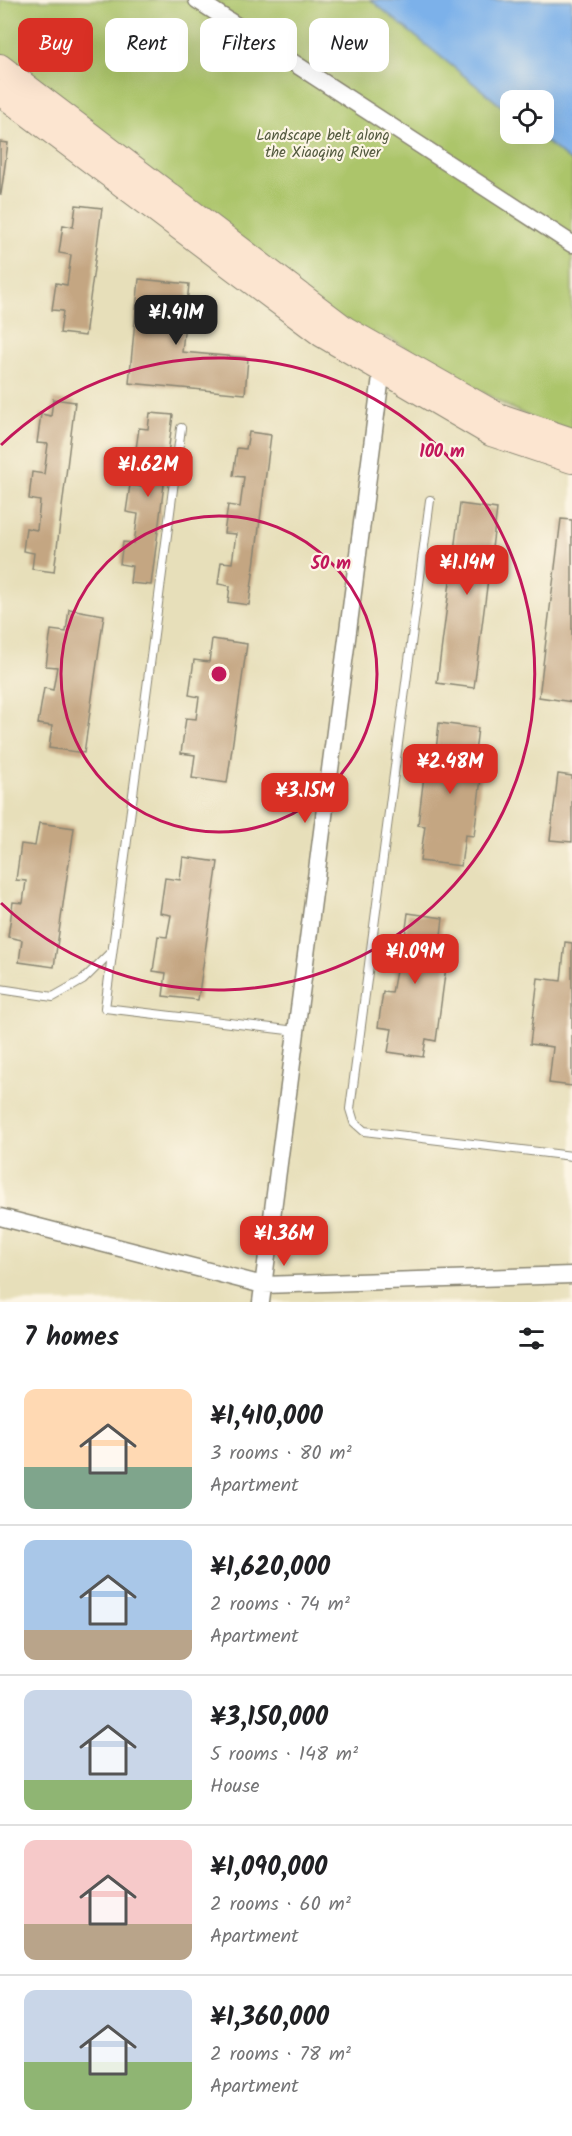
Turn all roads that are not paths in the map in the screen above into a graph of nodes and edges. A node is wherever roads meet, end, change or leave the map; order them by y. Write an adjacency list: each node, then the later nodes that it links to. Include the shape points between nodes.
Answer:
1 (197, 0): 4 (street)
2 (0, 66): 5 (main road)
3 (0, 93): 5 (main road, via 322,335)
4 (572, 244)
5 (383, 361): 7 (main road, via 498,415); 8 (main road, via 491,434); 12 (street)
6 (181, 428): 10 (lane)
7 (572, 440)
8 (572, 461)
9 (430, 500): 13 (lane, via 350,1109 354,1122 364,1131)
10 (113, 950): 11 (lane, via 83,980 52,997); 12 (lane, via 105,1008)
11 (0, 989)
12 (296, 1031): 16 (street)
13 (572, 1156)
14 (0, 1217): 16 (street)
15 (572, 1275): 16 (street)
16 (262, 1294)

